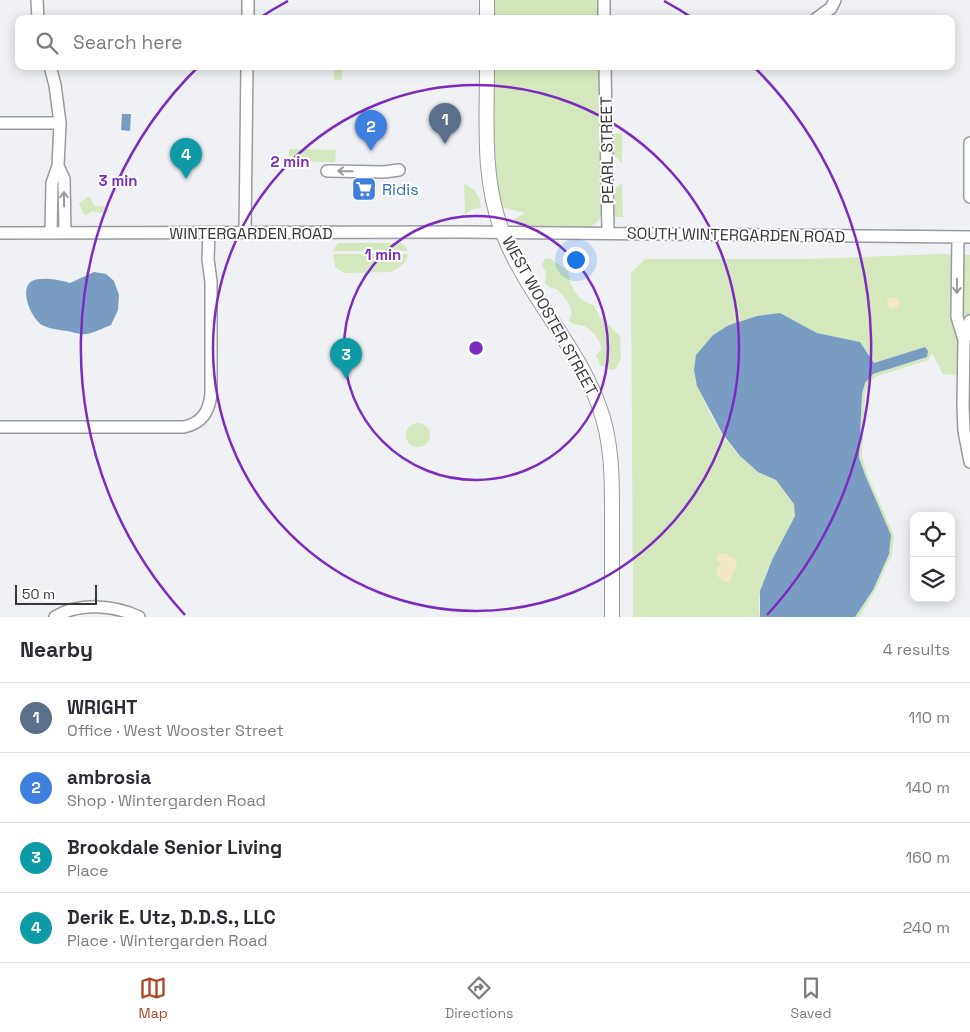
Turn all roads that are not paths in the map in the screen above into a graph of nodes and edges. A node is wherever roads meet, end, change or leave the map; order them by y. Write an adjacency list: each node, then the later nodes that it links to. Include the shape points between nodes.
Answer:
1 (37, 0): 6 (street)
2 (248, 0): 7 (street)
3 (487, 0): 8 (main road)
4 (604, 0): 9 (street)
5 (835, 0): 10 (street)
6 (38, 15)
7 (248, 15)
8 (487, 15)
9 (604, 15)
10 (821, 15)
11 (51, 70): 16 (street)
12 (247, 70): 27 (street)
13 (487, 70): 22 (main road, WEST WOOSTER STREET, via 488,172)
14 (605, 70): 28 (street, PEARL STREET)
15 (0, 123): 16 (street)
16 (60, 123): 18 (street)
17 (970, 143): 21 (street)
18 (58, 166): 24 (street, via 52,182); 25 (street, one-way to 18, via 64,179)
19 (398, 170): 20 (street, one-way to 20)
20 (327, 171)
21 (970, 197)
22 (502, 232): 27 (street, WINTERGARDEN ROAD); 28 (street, SOUTH WINTERGARDEN ROAD); 36 (main road, WEST WOOSTER STREET, via 534,293 590,384 600,407 612,479)
23 (0, 233): 24 (street, WINTERGARDEN ROAD)
24 (51, 233): 25 (street, WINTERGARDEN ROAD)
25 (65, 233): 26 (street, WINTERGARDEN ROAD)
26 (209, 233): 27 (street, WINTERGARDEN ROAD); 32 (street, via 211,394 202,419 184,428)
27 (245, 233)
28 (608, 233): 29 (street, SOUTH WINTERGARDEN ROAD)
29 (967, 236): 31 (street, one-way to 31, via 957,317)
30 (970, 322): 31 (street)
31 (964, 340): 33 (street, via 964,431)
32 (0, 427)
33 (970, 462)
34 (55, 617): 35 (street, via 76,609 94,607)
35 (139, 617)
36 (612, 617)

